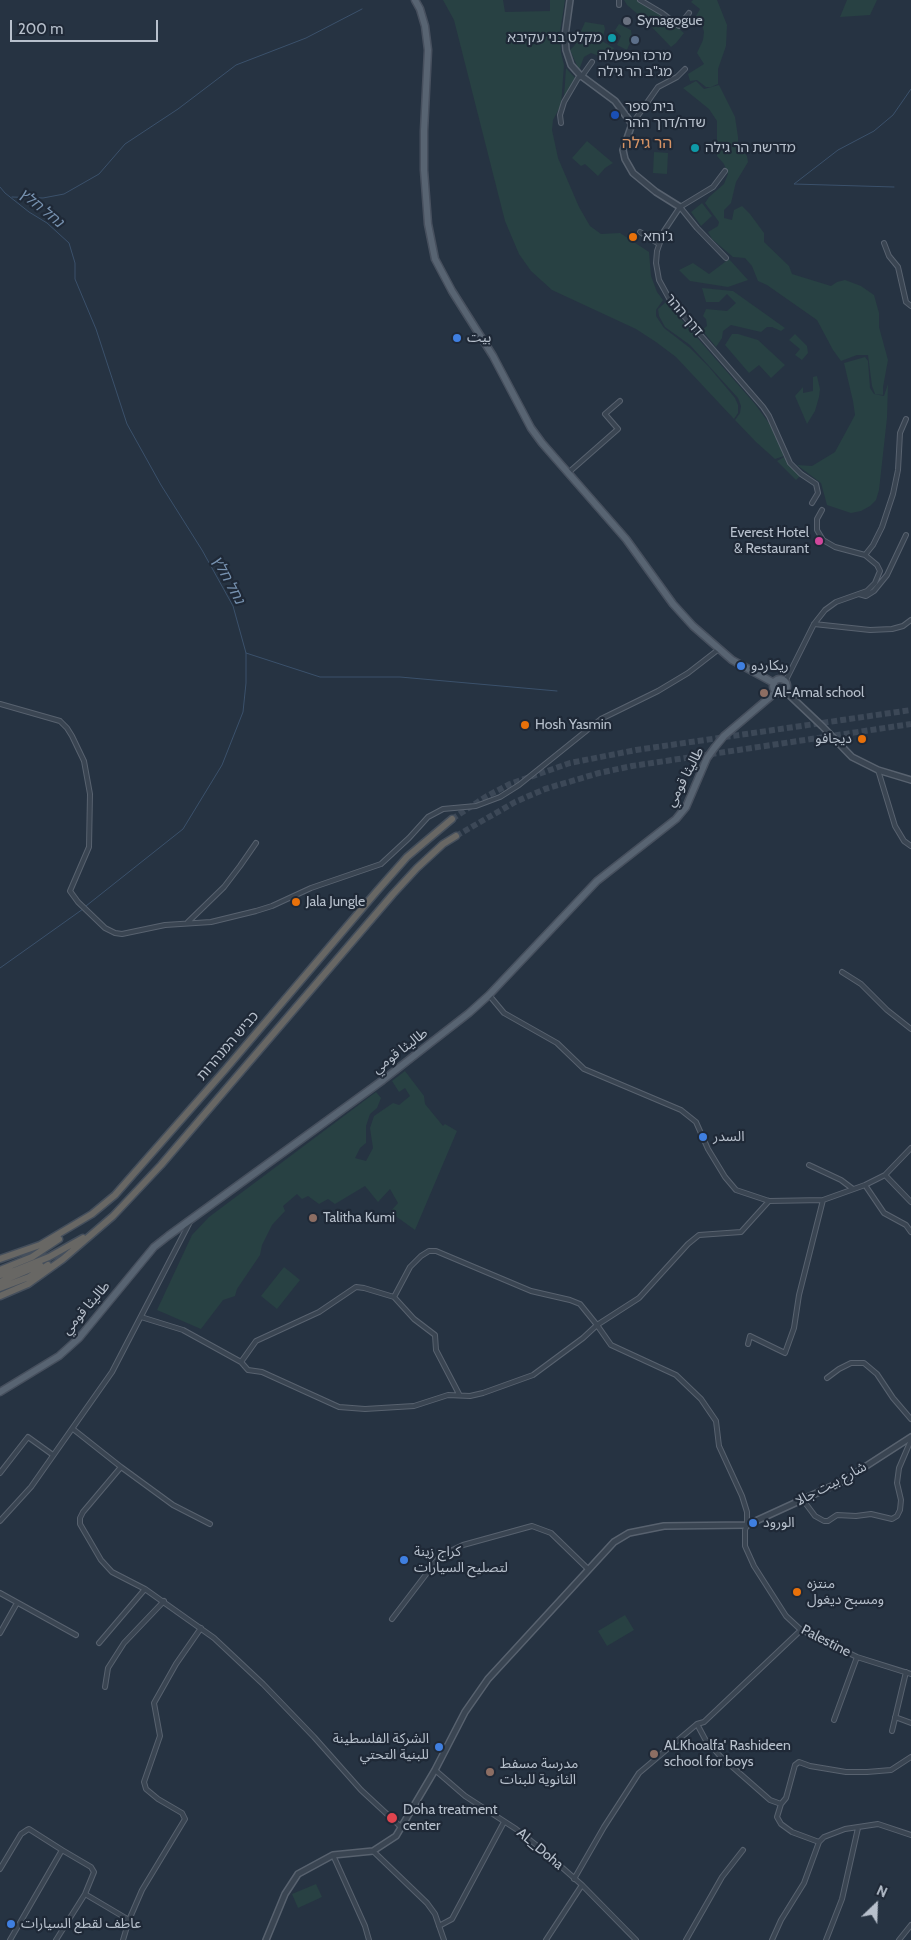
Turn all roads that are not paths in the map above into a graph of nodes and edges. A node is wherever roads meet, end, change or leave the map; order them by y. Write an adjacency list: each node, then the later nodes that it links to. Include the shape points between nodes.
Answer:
1 (415, 0): 19 (main road, via 425,26 428,50 424,170 428,224 435,259 493,356 531,428)
2 (570, 0): 7 (street, via 566,50 571,65)
3 (640, 0): 4 (street, via 679,26)
4 (689, 13)
5 (592, 62): 7 (street)
6 (685, 70): 9 (street, via 658,87)
7 (582, 76): 8 (street, via 564,102); 9 (street, via 615,101)
8 (561, 124)
9 (632, 124): 11 (street, via 623,150 628,167)
10 (725, 171): 11 (street, via 713,187)
11 (680, 207): 14 (street, דרך ההר); 15 (street)
12 (640, 232): 14 (street)
13 (884, 243): 16 (street, via 898,267 906,302)
14 (659, 244): 20 (street, דרך ההר, via 657,272 663,289 766,412 790,463 816,484 818,493)
15 (726, 258)
16 (911, 306)
17 (620, 401): 19 (street, via 605,414 618,429)
18 (906, 419): 23 (street, via 900,433 893,494 882,527)
19 (568, 473): 27 (main road, via 626,540 673,604)
20 (812, 503)
21 (822, 510): 23 (street, via 818,530 823,540 835,547)
22 (906, 535): 24 (street, via 887,574 874,592 866,596)
23 (864, 554): 24 (street, via 880,571 867,591)
24 (856, 594): 26 (street, via 824,610)
25 (911, 620): 26 (street, via 892,629 870,630)
26 (814, 624): 28 (street)
27 (719, 649): 29 (main road, via 732,660); 39 (street, via 688,673 601,719 500,797 476,806 443,809 428,817 385,862 311,888 272,906 211,922)
28 (785, 682): 29 (main road, via 779,679); 30 (main road)
29 (774, 683): 31 (main road)
30 (785, 691): 31 (main road); 33 (street, via 852,758)
31 (776, 692): 41 (main road, طاليثا قومي, via 715,747 686,807 676,820 597,881)
32 (0, 704): 39 (street, via 60,721 84,761 90,794 90,840 87,855 70,892 78,902 105,928 115,933 133,933)
33 (878, 770): 34 (street); 38 (street, via 895,826)
34 (911, 780)
35 (452, 819): 51 (highway, כביש המנהרות, via 407,857 145,1162 115,1195)
36 (456, 836): 54 (highway, כביש המנהרות, via 443,844 393,894 161,1164 113,1216)
37 (256, 842): 39 (street, via 224,887)
38 (911, 846)
39 (188, 922)
40 (842, 972): 42 (street, via 861,984)
41 (489, 995): 49 (street, via 504,1013 557,1043 584,1069 681,1110 696,1122 708,1149 736,1190); 52 (main road, طاليثا قومي, via 382,1080)
42 (911, 1029)
43 (911, 1148): 45 (street)
44 (809, 1165): 47 (street)
45 (885, 1175): 46 (street); 50 (street)
46 (865, 1185): 47 (street); 53 (street, via 884,1213 906,1225)
47 (854, 1189): 48 (street)
48 (823, 1200): 49 (street); 66 (street, via 786,1353 750,1336)
49 (769, 1201): 65 (street, via 741,1232 700,1235 639,1298)
50 (911, 1202)
51 (92, 1214): 57 (highway, כביש המנהרות, via 40,1245); 58 (highway, via 32,1257)
52 (192, 1217): 64 (street); 69 (main road, طاليثا قومي, via 154,1247 59,1356)
53 (911, 1232)
54 (90, 1234): 55 (highway); 59 (highway, via 49,1257)
55 (85, 1240): 56 (highway); 60 (highway, via 34,1268)
56 (74, 1249): 61 (highway, via 28,1277); 62 (highway, via 28,1284)
57 (0, 1259)
58 (0, 1270)
59 (0, 1275)
60 (0, 1282)
61 (0, 1288)
62 (0, 1296)
63 (394, 1296): 65 (street, Palestine, via 410,1266 429,1251 436,1251 531,1291 580,1304); 67 (street, via 356,1287 319,1312 256,1342); 70 (street, via 414,1319 435,1334 436,1350)
64 (141, 1317): 67 (street, via 183,1330); 72 (street, via 112,1372)
65 (597, 1324): 70 (street, via 533,1375 484,1393); 80 (street, Palestine, via 611,1345 676,1376 701,1399 716,1421 719,1446 742,1496)
66 (748, 1344)
67 (241, 1362): 70 (street, via 248,1370 262,1372 339,1408 414,1406)
68 (827, 1378): 71 (street, via 851,1362 864,1364 877,1374)
69 (0, 1392)
70 (459, 1394)
71 (911, 1419)
72 (73, 1429): 74 (street); 75 (street)
73 (911, 1438): 77 (street, شارع بيت جالا, via 843,1481); 77 (street, via 899,1468 897,1483 901,1500 897,1516 892,1519 871,1514 837,1514 824,1521 815,1516)
74 (53, 1455): 76 (street, via 28,1437); 78 (street, via 31,1487)
75 (121, 1467): 79 (street, via 173,1505); 82 (street, via 83,1512 80,1524 112,1572)
76 (0, 1473)
77 (803, 1500): 80 (street, شارع بيت جالا)
78 (0, 1521)
79 (210, 1524)
80 (747, 1525): 81 (street, via 664,1526 628,1532); 88 (street, Palestine, via 746,1546 754,1566 786,1616)
81 (588, 1569): 86 (street, via 551,1533 532,1526 462,1545 440,1556); 102 (street, via 488,1679 465,1712)
82 (145, 1589): 84 (street); 91 (street)
83 (0, 1593): 85 (street)
84 (164, 1601): 87 (street); 95 (street, via 124,1643 108,1668)
85 (17, 1602): 89 (street); 90 (street)
86 (392, 1619)
87 (201, 1628): 105 (street, via 263,1684 361,1790); 117 (street, via 154,1703 160,1736 144,1782 146,1789 182,1813 185,1819 142,1890)
88 (801, 1630): 92 (street, Palestine); 98 (street, via 704,1722)
89 (0, 1633)
90 (76, 1636)
91 (99, 1643)
92 (857, 1657): 93 (street, Palestine); 97 (street)
93 (906, 1672): 94 (street, Palestine); 96 (street)
94 (911, 1674)
95 (105, 1687)
96 (895, 1717): 99 (street); 100 (street)
97 (834, 1720)
98 (698, 1724): 103 (street, via 705,1739 720,1756 770,1800); 114 (street, via 639,1773)
99 (911, 1724)
100 (892, 1731)
101 (911, 1757): 103 (street, via 891,1770 867,1772 846,1772 799,1762 794,1765 786,1798)
102 (435, 1770): 104 (street, AL_Doha, via 465,1796); 105 (street)
103 (781, 1804): 108 (street, via 777,1817 781,1824 792,1832)
104 (504, 1822): 114 (street, AL_Doha); 119 (street, via 452,1919)
105 (402, 1828): 111 (street, via 396,1836)
106 (858, 1828): 107 (street, via 878,1824); 108 (street, via 824,1837); 130 (street, via 842,1899)
107 (911, 1835)
108 (819, 1842): 129 (street, via 804,1883)
109 (62, 1850): 113 (street, via 29,1829 21,1834); 116 (street, via 94,1872); 120 (street)
110 (743, 1850): 128 (street, via 722,1877)
111 (373, 1851): 112 (street); 119 (street, via 427,1903)
112 (333, 1856): 123 (street, via 298,1874 285,1894); 124 (street)
113 (0, 1869)
114 (574, 1879): 115 (street, AL_Doha)
115 (582, 1885): 126 (street); 127 (street, AL_Doha)
116 (85, 1894): 117 (street); 121 (street)
117 (129, 1920): 122 (street)
118 (911, 1925): 131 (street)
119 (439, 1926): 125 (street)
120 (10, 1940)
121 (56, 1940)
122 (123, 1940)
123 (266, 1940)
124 (369, 1940)
125 (444, 1940)
126 (546, 1940)
127 (636, 1940)
128 (686, 1940)
129 (772, 1940)
130 (826, 1940)
131 (899, 1940)

